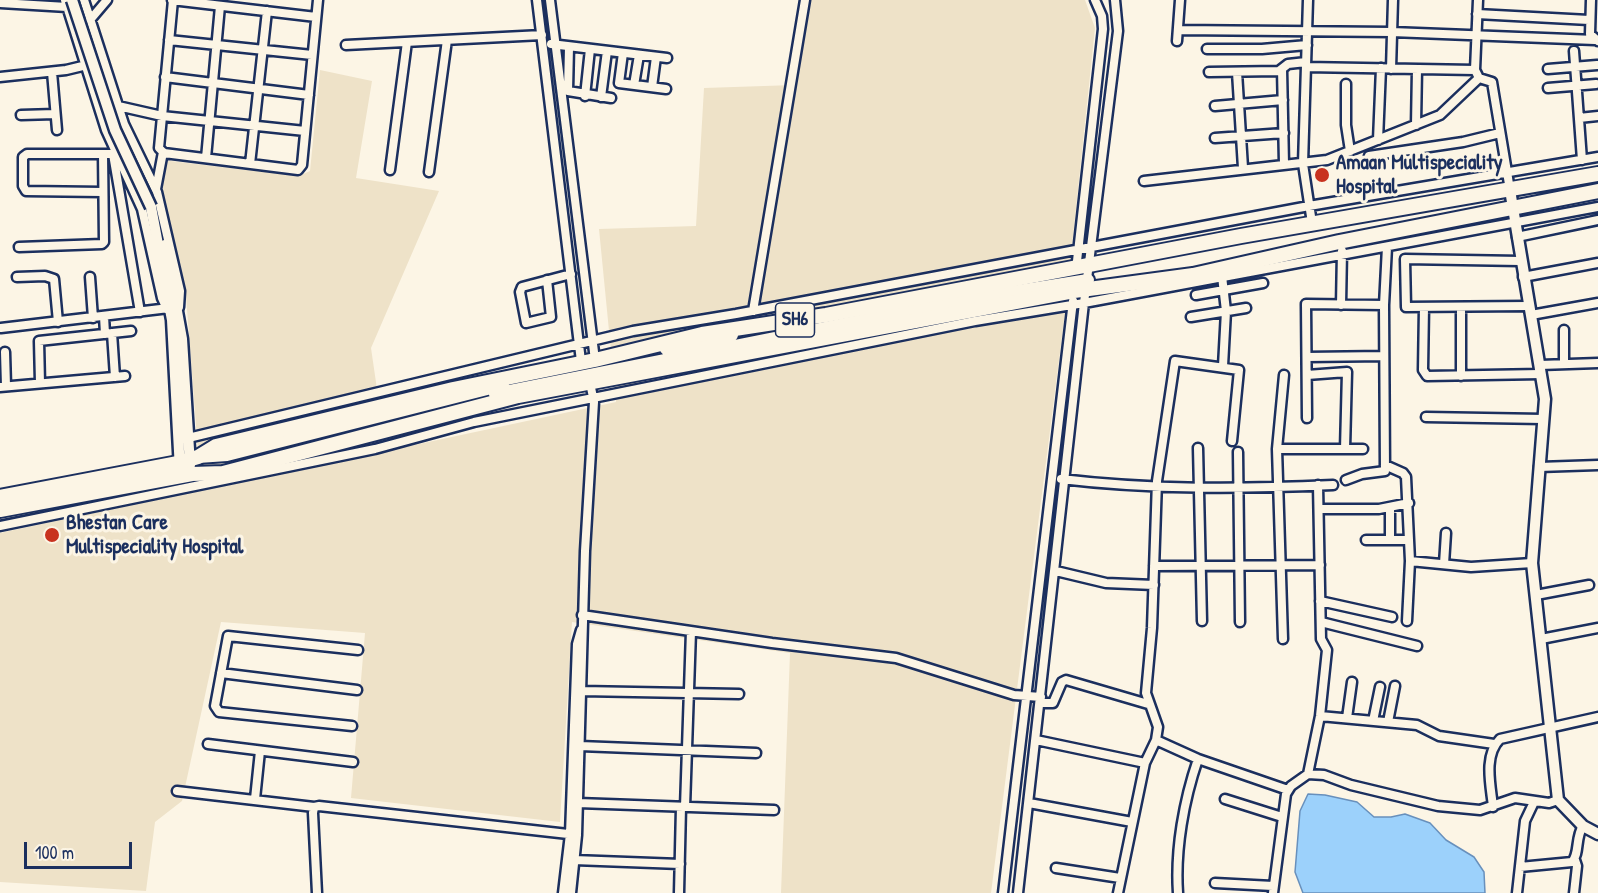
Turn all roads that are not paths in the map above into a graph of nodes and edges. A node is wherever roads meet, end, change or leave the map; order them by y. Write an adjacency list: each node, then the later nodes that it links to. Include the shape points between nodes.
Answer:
1 (78, 0): 121 (street, via 121,128)
2 (84, 0): 22 (street)
3 (106, 0): 22 (street)
4 (172, 0): 18 (street); 29 (street)
5 (318, 0): 21 (street)
6 (537, 0): 28 (street)
7 (550, 0): 36 (street)
8 (805, 0): 155 (street)
9 (1095, 0): 100 (street, via 1103,29)
10 (1115, 0): 101 (street, via 1118,31)
11 (1180, 0): 24 (street)
12 (1308, 0): 25 (street)
13 (1393, 0): 26 (street)
14 (1478, 0): 20 (street)
15 (1591, 0): 23 (street)
16 (68, 2): 17 (street); 52 (street); 121 (street, bridge, via 115,130)
17 (0, 3)
18 (220, 6): 19 (street); 34 (street)
19 (267, 11): 21 (street); 41 (street)
20 (1477, 14): 23 (street); 27 (street)
21 (316, 17): 45 (street)
22 (90, 20): 49 (street)
23 (1590, 20): 32 (street, via 1590,34)
24 (1178, 30): 25 (street); 31 (street)
25 (1307, 31): 26 (street); 37 (street)
26 (1392, 32): 27 (street); 54 (street)
27 (1476, 35): 32 (street); 61 (street)
28 (543, 39): 30 (street); 36 (street); 120 (street)
29 (169, 40): 34 (street); 63 (street)
30 (447, 40): 33 (street); 112 (street)
31 (1177, 41)
32 (1596, 41)
33 (406, 42): 35 (street); 110 (street)
34 (217, 45): 41 (street); 64 (street)
35 (346, 45)
36 (556, 45): 38 (street); 119 (street)
37 (1307, 45): 40 (street); 50 (street)
38 (569, 46): 39 (street); 74 (street, via 568,92)
39 (590, 49): 42 (street); 74 (street)
40 (1207, 49)
41 (262, 50): 45 (street); 71 (street)
42 (607, 51): 44 (street); 75 (street)
43 (1574, 51): 53 (street)
44 (623, 53): 46 (street); 67 (street, via 619,83)
45 (312, 55): 73 (street)
46 (639, 55): 47 (street); 67 (street)
47 (656, 57): 48 (street); 69 (street)
48 (667, 58)
49 (102, 61): 52 (street); 79 (street)
50 (1306, 65): 54 (street); 55 (street, via 1288,64); 108 (street)
51 (1597, 65): 53 (street)
52 (87, 66): 58 (street); 99 (street)
53 (1575, 66): 57 (street); 68 (street)
54 (1386, 68): 56 (street); 95 (street)
55 (1282, 69): 60 (street); 77 (street)
56 (1417, 69): 61 (street); 87 (street)
57 (1548, 69)
58 (52, 72): 62 (street); 81 (street)
59 (1209, 72): 60 (street)
60 (1237, 72): 78 (street)
61 (1477, 74): 87 (street, via 1440,115); 92 (street, via 1492,82)
62 (0, 77)
63 (165, 77): 64 (street); 83 (street)
64 (213, 83): 71 (street); 86 (street)
65 (1346, 84): 96 (street)
66 (1596, 84): 68 (street)
67 (634, 85): 69 (street)
68 (1576, 86): 70 (street); 85 (street)
69 (652, 87): 72 (street)
70 (1548, 88)
71 (258, 89): 73 (street); 88 (street)
72 (666, 89)
73 (309, 95): 90 (street)
74 (585, 96): 75 (street)
75 (601, 97): 76 (street)
76 (611, 98)
77 (1283, 100): 78 (street); 91 (street)
78 (1239, 104): 80 (street); 93 (street)
79 (118, 106): 83 (street); 115 (street)
80 (1215, 106)
81 (55, 114): 82 (street); 89 (street)
82 (21, 115)
83 (162, 116): 86 (street); 97 (street, via 159,148)
84 (1598, 116): 85 (street)
85 (1579, 118): 105 (street)
86 (210, 121): 88 (street); 104 (street)
87 (1416, 125): 95 (street)
88 (254, 126): 90 (street); 106 (street)
89 (57, 130)
90 (305, 131): 106 (street, via 302,165 298,170)
91 (1284, 133): 93 (street); 107 (street)
92 (1500, 133): 102 (street); 111 (street)
93 (1241, 136): 94 (street); 109 (street)
94 (1215, 138)
95 (1378, 140): 96 (street)
96 (1350, 151): 108 (street)
97 (163, 152): 104 (street); 115 (street)
98 (103, 154): 99 (street); 118 (street); 118 (street, via 23,157 26,191)
99 (116, 154): 153 (street, via 142,209 162,298); 158 (street)
100 (1088, 155): 101 (street); 132 (street)
101 (1103, 156): 129 (street)
102 (1369, 156)
103 (1598, 157): 105 (street)
104 (206, 158): 106 (street)
105 (1582, 160): 111 (street)
106 (250, 164)
107 (1284, 164): 108 (street); 109 (street)
108 (1304, 164): 122 (street)
109 (1243, 168): 114 (street)
110 (390, 170)
111 (1507, 171): 116 (street); 122 (street)
112 (429, 172)
113 (1598, 174): 116 (highway, SH6)
114 (1143, 181)
115 (156, 190): 162 (street, via 180,291)
116 (1510, 190): 123 (street); 127 (highway, SH6)
117 (1598, 191): 123 (highway)
118 (102, 192): 130 (street, via 102,244)
119 (576, 200): 120 (street); 169 (street)
120 (563, 202): 136 (street)
121 (154, 206): 153 (street); 162 (street)
122 (1309, 206): 127 (street); 129 (street)
123 (1513, 207): 126 (street); 133 (highway)
124 (1598, 207): 126 (street)
125 (1598, 220): 128 (street)
126 (1515, 222): 128 (street); 131 (street)
127 (1312, 223): 139 (highway, SH6)
128 (1517, 237): 134 (street)
129 (1092, 246): 132 (street); 139 (street)
130 (20, 247)
131 (1386, 247): 133 (street); 149 (street)
132 (1079, 248): 139 (street); 155 (street)
133 (1341, 249): 137 (street); 139 (highway, via 1193,275); 148 (street)
134 (1520, 261): 140 (street); 151 (street, via 1405,259 1406,307)
135 (1598, 263): 140 (street)
136 (571, 274): 142 (street); 171 (street)
137 (1222, 276): 144 (street); 146 (street)
138 (90, 277): 161 (street)
139 (1082, 277): 146 (street); 150 (street); 176 (highway, SH6, via 702,334); 189 (highway); 204 (main road, via 692,357 519,388 229,462); 204 (main road, via 751,331 517,381)
140 (1523, 277): 157 (street)
141 (16, 278): 163 (street, via 54,279)
142 (547, 280): 142 (street, via 520,290 526,323 551,317)
143 (1263, 283): 144 (street)
144 (1223, 291): 145 (street); 156 (street)
145 (1196, 295)
146 (1084, 303): 150 (street); 207 (street)
147 (1598, 303): 157 (street)
148 (1341, 304): 149 (street); 175 (street, via 1306,304)
149 (1384, 305): 174 (street)
150 (1072, 306): 191 (street); 206 (street)
151 (1424, 307): 152 (street); 187 (street, via 1424,374)
152 (1461, 307): 157 (street); 187 (street)
153 (168, 308): 158 (street); 162 (street)
154 (1246, 308): 156 (street)
155 (753, 311): 169 (street)
156 (1226, 311): 160 (street); 180 (street)
157 (1530, 311): 181 (street)
158 (140, 312): 159 (street)
159 (104, 316): 161 (street); 168 (street)
160 (1191, 317)
161 (93, 318): 163 (street)
162 (176, 320): 195 (street)
163 (58, 322): 164 (street)
164 (40, 324): 165 (street); 170 (street)
165 (1, 328)
166 (1564, 330): 179 (street)
167 (131, 331): 168 (street)
168 (109, 334): 170 (street); 185 (street)
169 (593, 340): 171 (street); 176 (street)
170 (42, 341): 188 (street, via 38,343)
171 (579, 343): 177 (street); 195 (street)
172 (5, 352): 190 (street)
173 (1348, 356): 174 (street); 175 (street); 182 (street)
174 (1384, 356): 202 (street)
175 (1306, 357): 184 (street)
176 (595, 360): 177 (highway, SH6)
177 (581, 362): 204 (highway, SH6, via 216,446)
178 (1598, 363): 179 (street)
179 (1564, 364): 181 (street)
180 (1223, 366): 196 (street, via 1235,367 1240,374); 211 (street, via 1175,361)
181 (1541, 369): 187 (street); 194 (street)
182 (1347, 372): 184 (street); 199 (street)
183 (1284, 375): 198 (street)
184 (1306, 375): 193 (street)
185 (115, 376): 186 (street); 188 (street)
186 (125, 376)
187 (1461, 376)
188 (40, 383): 190 (street)
189 (590, 383): 191 (street); 204 (highway, via 518,396 223,473)
190 (3, 387)
191 (594, 398): 220 (street, via 474,422 250,476); 238 (street)
192 (1426, 417): 194 (street)
193 (1307, 418)
194 (1543, 419): 205 (street)
195 (182, 439): 204 (street)
196 (1233, 441)
197 (1198, 448): 213 (street)
198 (1277, 449): 199 (street); 212 (street)
199 (1344, 449): 200 (street)
200 (1363, 449)
201 (1238, 452): 214 (street)
202 (1385, 465): 208 (street, via 1385,471); 216 (street, via 1406,477)
203 (1598, 465): 205 (street)
204 (190, 467): 215 (highway, SH6); 219 (highway)
205 (1539, 467): 226 (street)
206 (1052, 478): 207 (street); 259 (street)
207 (1066, 480): 211 (street); 233 (street)
208 (1346, 480)
209 (1318, 485): 210 (street); 212 (street); 218 (street)
210 (1333, 485)
211 (1157, 487): 213 (street); 229 (street)
212 (1278, 487): 214 (street); 232 (street)
213 (1199, 488): 214 (street); 230 (street)
214 (1239, 489): 231 (street)
215 (4, 494)
216 (1409, 503): 217 (street); 224 (street)
217 (1390, 507): 218 (street); 223 (street)
218 (1318, 508): 228 (street)
219 (0, 510)
220 (0, 526)
221 (1446, 533): 227 (street)
222 (1366, 540): 223 (street)
223 (1390, 540): 224 (street)
224 (1408, 540): 225 (street)
225 (1410, 561): 227 (street); 241 (street)
226 (1532, 563): 227 (street, via 1472,567); 236 (street)
227 (1444, 564)
228 (1320, 565): 232 (street); 237 (street)
229 (1154, 566): 230 (street); 234 (street)
230 (1199, 566): 231 (street); 240 (street)
231 (1240, 566): 232 (street); 242 (street)
232 (1280, 566): 247 (street)
233 (1056, 570): 234 (street, via 1106,583); 260 (street)
234 (1154, 585): 261 (street)
235 (1589, 585): 236 (street)
236 (1536, 595): 248 (street)
237 (1320, 601): 239 (street); 243 (street)
238 (582, 615): 245 (street); 246 (street)
239 (1392, 617)
240 (1202, 621)
241 (1407, 621)
242 (1240, 622)
243 (1321, 622): 249 (street); 262 (street, via 1321,639 1328,650)
244 (1598, 628): 248 (street)
245 (581, 630): 256 (street); 296 (street, via 577,644)
246 (692, 630): 257 (street); 259 (street, via 896,658)
247 (1282, 639)
248 (1541, 639): 268 (street)
249 (1417, 646)
250 (358, 650): 251 (street, via 228,636)
251 (221, 673): 255 (street); 267 (street, via 215,706 219,712)
252 (1352, 682): 264 (street)
253 (1395, 686): 266 (street)
254 (1380, 687): 265 (street)
255 (357, 690)
256 (582, 691): 257 (street); 273 (street)
257 (689, 693): 258 (street); 275 (street)
258 (739, 694)
259 (1026, 696): 260 (street); 311 (street)
260 (1041, 700): 261 (street, via 1053,703 1065,680); 269 (street)
261 (1148, 704): 270 (street, via 1158,727)
262 (1320, 716): 264 (street); 280 (street)
263 (1598, 717): 268 (street)
264 (1347, 718): 265 (street)
265 (1373, 721): 266 (street)
266 (1388, 722): 272 (street, via 1417,725 1439,736)
267 (352, 726)
268 (1550, 728): 272 (street, via 1500,739); 285 (street)
269 (1036, 740): 279 (street); 288 (street)
270 (1156, 740): 277 (street); 279 (street)
271 (208, 744): 274 (street)
272 (1494, 744): 291 (street, via 1490,766)
273 (580, 746): 275 (street); 287 (street)
274 (260, 751): 278 (street); 284 (street)
275 (687, 751): 276 (street); 290 (street)
276 (756, 753)
277 (1198, 759): 281 (street); 314 (street, via 1188,788)
278 (353, 762)
279 (1145, 763): 294 (street)
280 (1308, 774): 281 (street); 291 (street, via 1438,806 1480,810)
281 (1288, 790): 293 (street)
282 (177, 791): 284 (street)
283 (1225, 799): 293 (street)
284 (255, 800): 289 (street)
285 (1558, 800): 286 (street); 295 (street)
286 (1534, 802): 291 (street, via 1515,798); 301 (street, via 1526,820)
287 (578, 803): 290 (street); 296 (street)
288 (1029, 803): 294 (street); 312 (street)
289 (314, 807): 296 (street); 307 (street)
290 (683, 807): 292 (street); 300 (street)
291 (1493, 807)
292 (774, 810)
293 (1282, 818): 306 (street)
294 (1132, 822): 303 (street)
295 (1583, 826): 297 (street); 299 (street, via 1577,837)
296 (573, 834): 298 (street); 308 (street)
297 (1598, 834)
298 (574, 860): 300 (street); 309 (street)
299 (1575, 860): 301 (street); 316 (street)
300 (680, 864): 310 (street)
301 (1520, 867): 315 (street)
302 (1056, 868): 303 (street)
303 (1120, 878): 313 (street)
304 (1215, 883): 305 (street)
305 (1244, 889): 306 (street)
306 (1273, 890)
307 (317, 893)
308 (563, 893)
309 (571, 893)
310 (679, 893)
311 (1003, 893)
312 (1018, 893)
313 (1118, 893)
314 (1178, 893)
315 (1517, 893)
316 (1574, 893)

